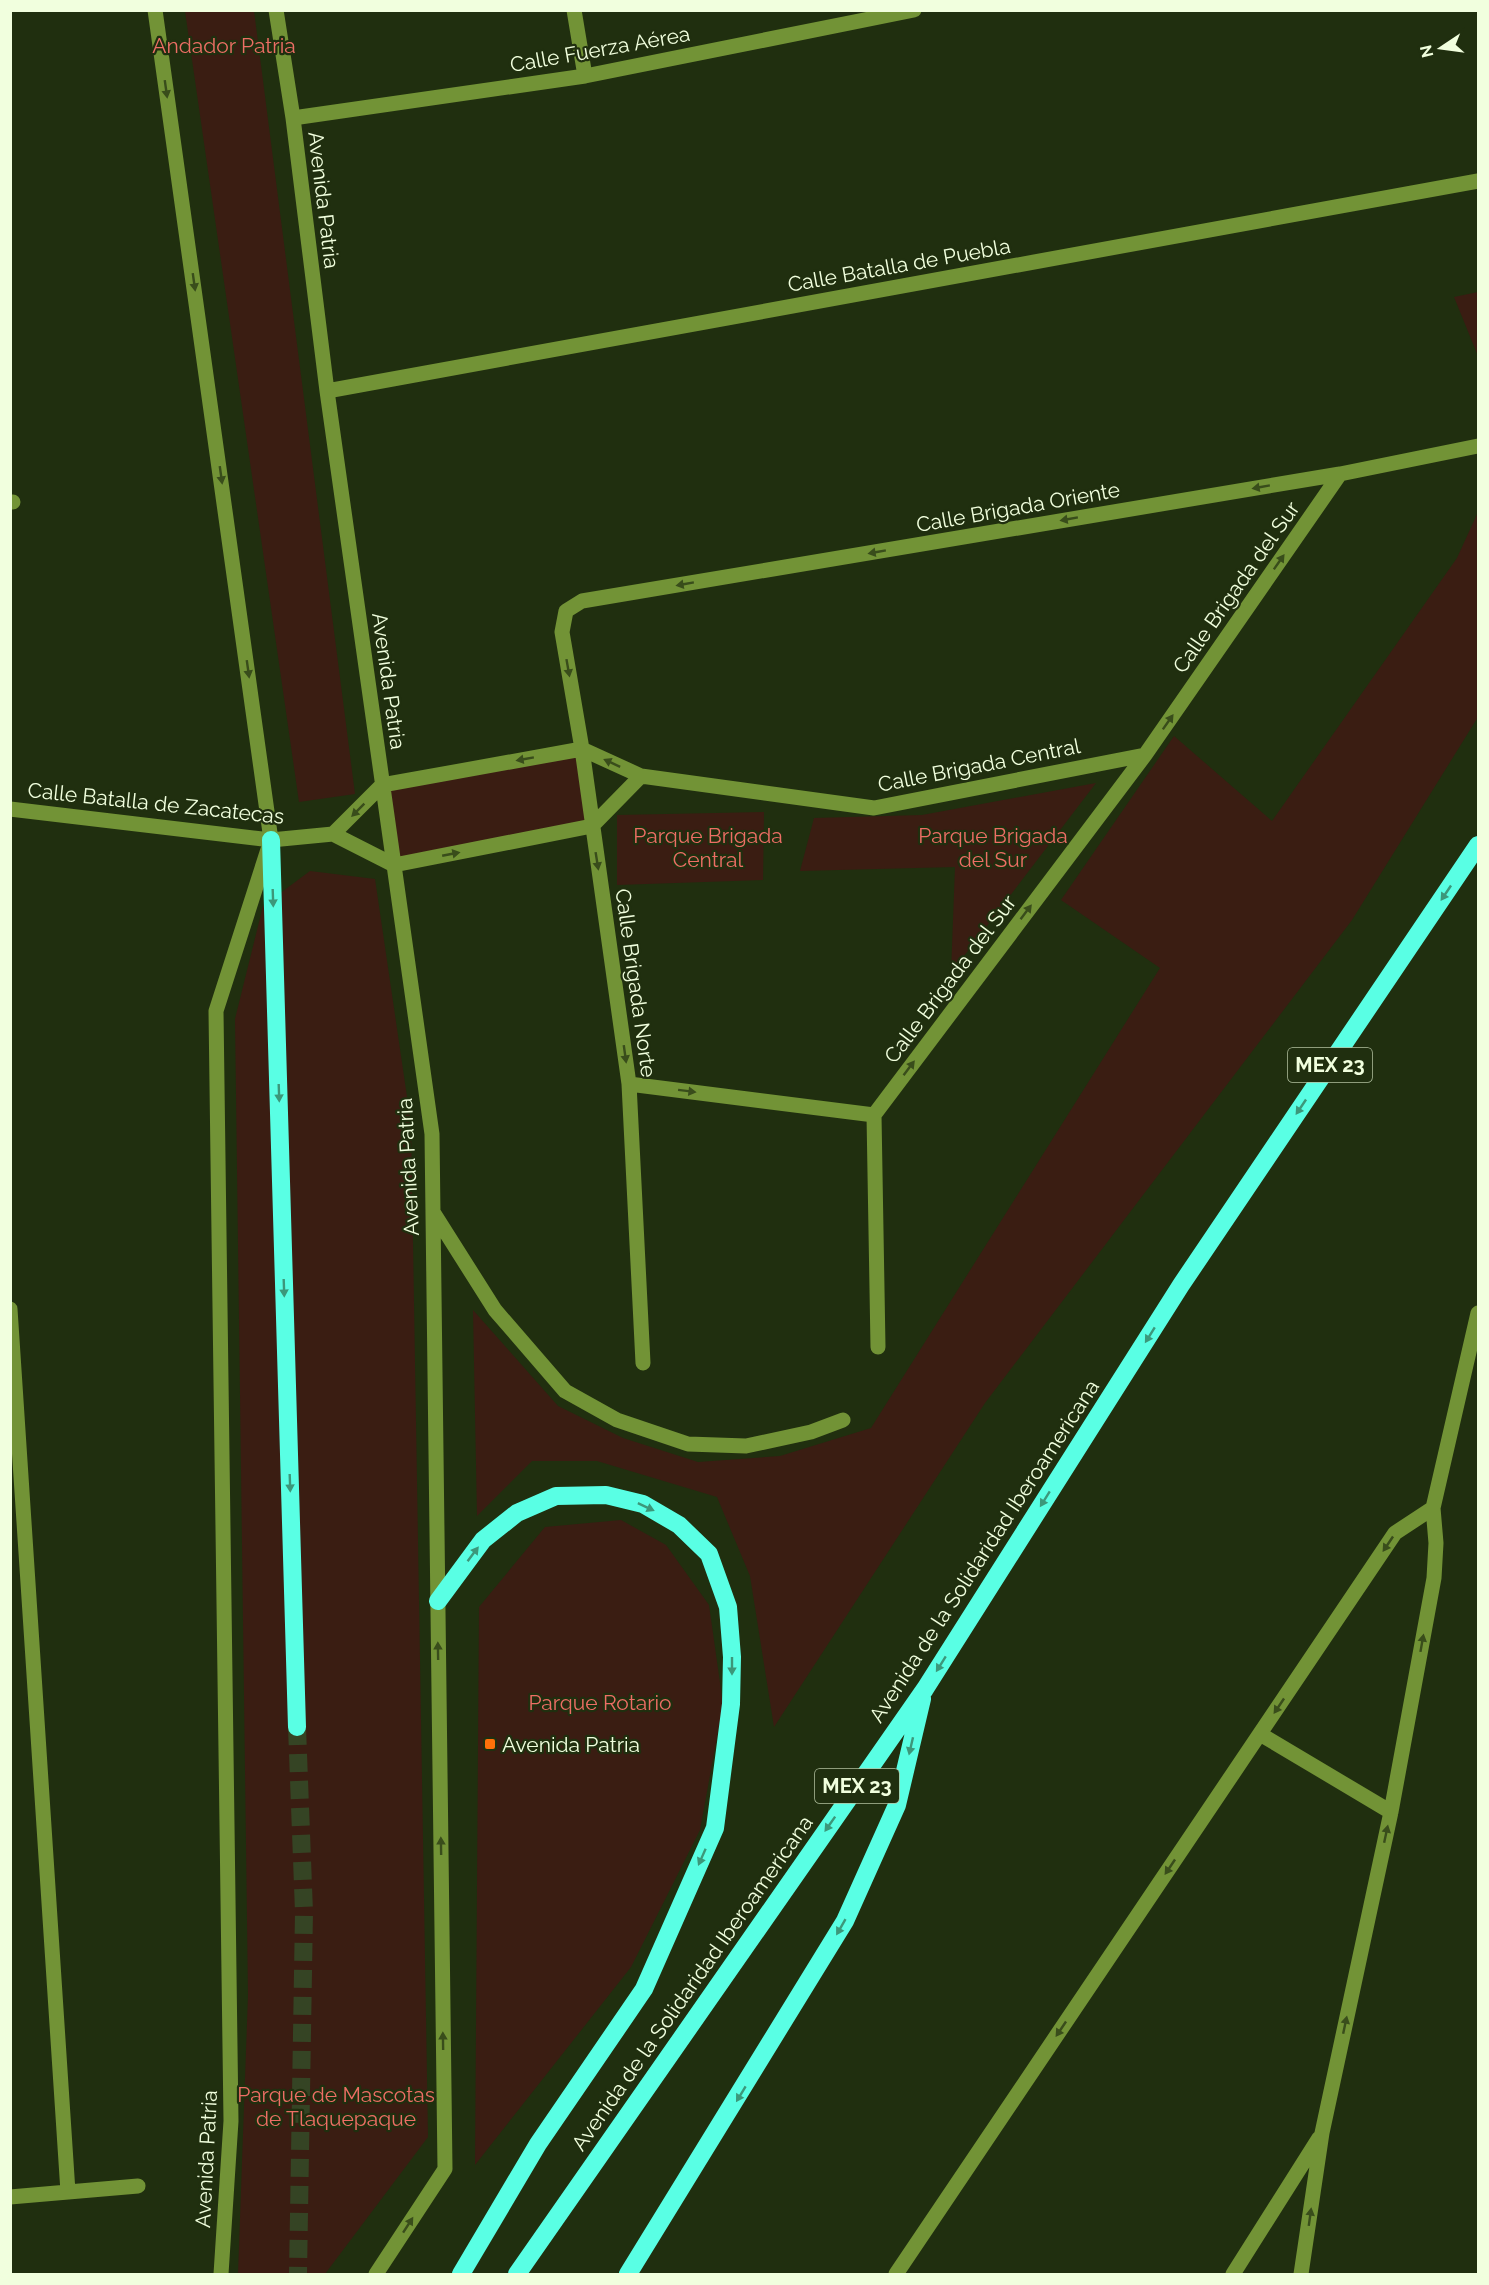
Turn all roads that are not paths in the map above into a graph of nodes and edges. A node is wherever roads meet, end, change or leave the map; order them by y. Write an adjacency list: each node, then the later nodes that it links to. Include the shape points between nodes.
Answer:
1 (155, 10): 19 (street, Avenida Patria, one-way to 19)
2 (276, 10): 6 (street, Avenida Patria)
3 (574, 10): 5 (street)
4 (914, 10): 5 (street, Calle Fuerza Aérea)
5 (585, 76): 6 (street, Calle Fuerza Aérea)
6 (293, 118): 8 (street, Avenida Patria)
7 (1479, 181): 8 (street, Calle Batalla de Puebla)
8 (327, 391): 15 (street, Avenida Patria)
9 (1479, 446): 10 (street, Calle Brigada Oriente)
10 (1340, 474): 11 (street, Calle Brigada Oriente, one-way to 11, via 582,601); 13 (street, Calle Brigada del Sur, one-way to 10)
11 (566, 611): 12 (street, Calle Brigada Norte, one-way to 12, via 562,632)
12 (582, 749): 14 (street, Calle Brigada Central, one-way to 12); 15 (street, one-way to 15); 17 (street, Calle Brigada Norte)
13 (1145, 755): 14 (street, Calle Brigada Central, via 874,808); 23 (street, Calle Brigada del Sur, one-way to 13)
14 (641, 776): 17 (street)
15 (382, 785): 18 (street, one-way to 18); 21 (street, Avenida Patria)
16 (10, 809): 19 (street, Calle Batalla de Zacatecas)
17 (592, 826): 21 (street, one-way to 17); 22 (street, Calle Brigada Norte, one-way to 22)
18 (333, 834): 19 (street, Calle Batalla de Zacatecas); 21 (street)
19 (272, 840): 34 (highway, one-way to 34); 41 (street, Avenida Patria, via 216,1011 231,2121)
20 (1479, 845): 33 (highway, Avenida de la Solidaridad Iberoamericana / MEX 23, one-way to 33, via 1181,1285)
21 (394, 865): 24 (street, Avenida Patria, via 432,1134)
22 (629, 1084): 23 (street, one-way to 23); 28 (street, Calle Brigada Norte)
23 (874, 1115): 27 (street)
24 (433, 1211): 29 (street, via 495,1310 565,1391 616,1420 688,1444 746,1446 811,1432); 32 (street, Avenida Patria)
25 (10, 1309): 30 (street)
26 (1479, 1313): 31 (street)
27 (878, 1347)
28 (643, 1363)
29 (843, 1420)
30 (15, 1477): 39 (street)
31 (1433, 1508): 35 (street, one-way to 35, via 1395,1533); 36 (street, one-way to 31, via 1434,1578)
32 (438, 1601): 42 (street, Avenida Patria, one-way to 32, via 445,2169); 43 (highway, one-way to 43, via 483,1540 517,1513 556,1496 606,1495 643,1504 679,1525 709,1554 728,1607 732,1657 731,1704 715,1828 644,1989 538,2144)
33 (925, 1689): 44 (highway, Avenida de la Solidaridad Iberoamericana / MEX 23, one-way to 44); 45 (highway, one-way to 45, via 897,1805 845,1921)
34 (297, 1727)
35 (1260, 1734): 36 (street); 46 (street, one-way to 46)
36 (1391, 1812): 37 (street, one-way to 36)
37 (1322, 2133): 47 (street); 48 (street, one-way to 37)
38 (138, 2186): 39 (street)
39 (68, 2192): 40 (street)
40 (10, 2197)
41 (221, 2274)
42 (376, 2274)
43 (461, 2274)
44 (517, 2274)
45 (628, 2274)
46 (896, 2274)
47 (1233, 2274)
48 (1301, 2274)

